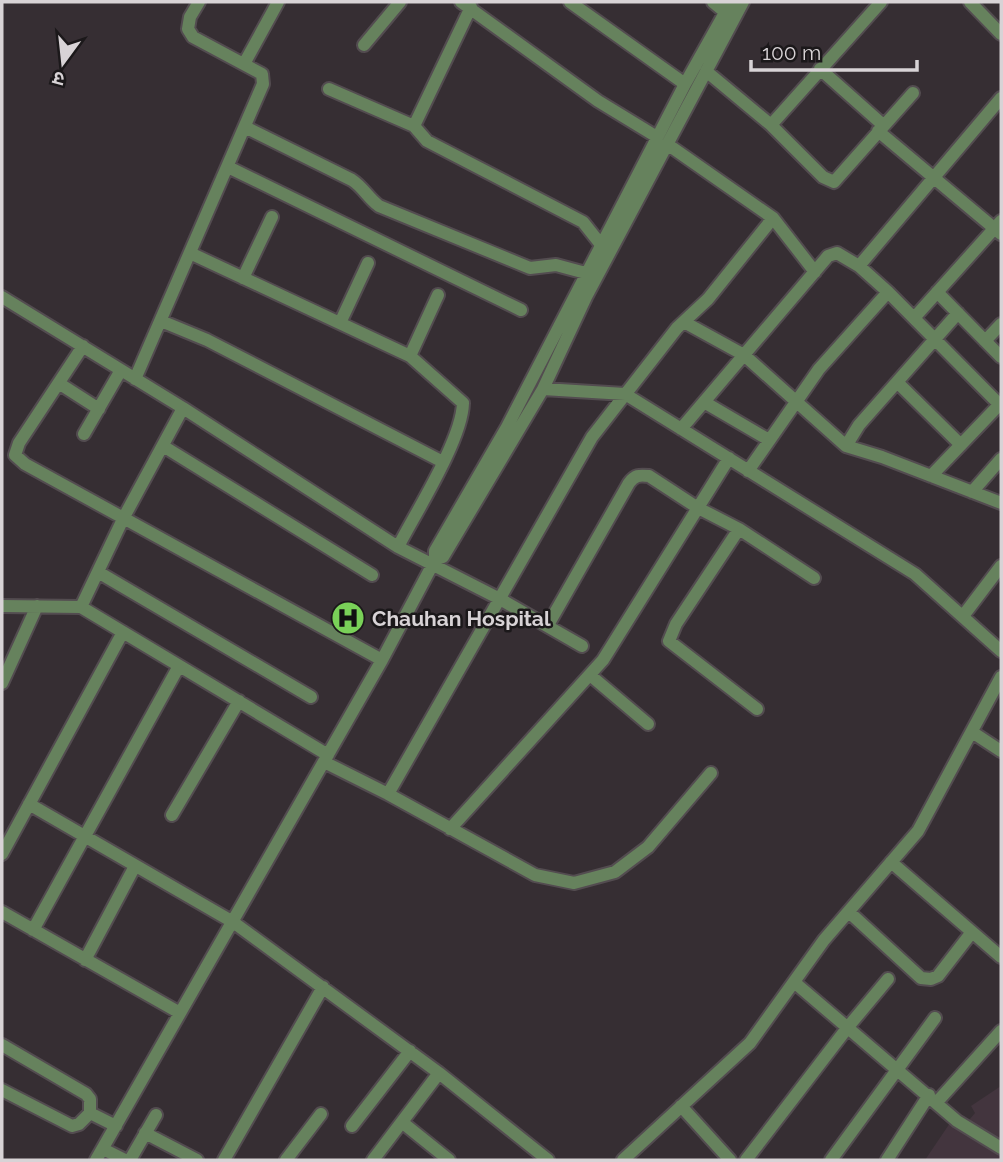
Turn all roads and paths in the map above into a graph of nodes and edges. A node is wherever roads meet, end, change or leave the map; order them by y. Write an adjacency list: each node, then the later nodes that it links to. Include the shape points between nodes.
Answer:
1 (199, 2): 13 (street, via 190,17 188,29 193,37)
2 (278, 2): 13 (street)
3 (400, 2): 12 (street)
4 (570, 2): 16 (street)
5 (713, 2): 10 (street)
6 (743, 2): 10 (street)
7 (881, 2): 14 (street)
8 (971, 2): 11 (street)
9 (466, 5): 20 (street); 24 (street, via 598,101)
10 (730, 11): 15 (street); 16 (street)
11 (1001, 34)
12 (364, 45)
13 (244, 64): 22 (street, via 262,74 263,83)
14 (820, 69): 21 (street); 23 (street)
15 (706, 71): 21 (street); 24 (street)
16 (685, 84): 24 (street)
17 (329, 89): 20 (street)
18 (913, 93): 23 (street)
19 (1001, 98): 26 (street)
20 (414, 125): 30 (street, via 427,141 583,222)
21 (771, 125): 23 (street, via 823,177 834,182)
22 (245, 127): 25 (street); 35 (street, via 352,180 379,206 530,268 556,265)
23 (881, 128): 26 (street)
24 (662, 140): 28 (street); 30 (street); 35 (street)
25 (228, 167): 31 (street); 41 (street)
26 (935, 177): 29 (street); 33 (street)
27 (272, 218): 36 (street)
28 (773, 218): 34 (street); 45 (street)
29 (999, 228): 38 (street)
30 (602, 246): 35 (street)
31 (190, 253): 36 (street); 44 (street)
32 (368, 263): 46 (street)
33 (859, 266): 34 (street, via 837,253 828,256); 37 (street)
34 (815, 272): 51 (street)
35 (592, 275): 58 (street); 82 (street, via 435,551)
36 (243, 278): 46 (street)
37 (888, 292): 43 (street); 60 (street, via 819,369)
38 (937, 292): 42 (street); 43 (street)
39 (438, 295): 52 (street)
40 (2, 297): 50 (street)
41 (521, 310)
42 (958, 313): 48 (street); 49 (street)
43 (914, 318): 48 (street)
44 (161, 321): 55 (street); 73 (street)
45 (684, 322): 51 (street); 59 (street)
46 (340, 323): 52 (street)
47 (1001, 324): 49 (street)
48 (935, 340): 56 (street); 62 (street)
49 (985, 341): 53 (street)
50 (83, 346): 54 (street); 57 (street)
51 (744, 355): 60 (street); 61 (street)
52 (410, 356): 73 (street, via 463,403)
53 (1001, 357)
54 (121, 370): 55 (street); 64 (street)
55 (135, 379): 63 (street)
56 (897, 382): 68 (street); 70 (street)
57 (60, 384): 64 (street); 79 (street, via 15,455)
58 (543, 389): 59 (street); 82 (street, via 443,557)
59 (625, 394): 65 (street); 87 (street, via 592,437)
60 (797, 401): 67 (street); 70 (street)
61 (704, 402): 65 (street); 67 (street)
62 (1001, 405): 68 (street)
63 (183, 408): 69 (street); 81 (street)
64 (99, 409): 66 (street)
65 (681, 429): 71 (street)
66 (84, 434)
67 (769, 440): 74 (street)
68 (961, 445): 75 (street)
69 (163, 446): 79 (street); 85 (street)
70 (846, 446): 75 (street)
71 (729, 458): 74 (street); 78 (street)
72 (1001, 459): 76 (street)
73 (443, 462): 81 (street)
74 (748, 471): 91 (street, via 915,574)
75 (931, 476): 76 (street)
76 (972, 492): 77 (street)
77 (1001, 503)
78 (698, 508): 80 (street); 92 (street, via 649,476 634,476); 98 (street, via 611,649)
79 (124, 517): 84 (street); 96 (street)
80 (739, 529): 86 (street); 103 (street, via 669,641)
81 (398, 547): 82 (street)
82 (434, 562): 87 (street); 96 (street)
83 (1001, 566): 91 (street)
84 (98, 572): 90 (street); 101 (street)
85 (372, 575)
86 (814, 578)
87 (500, 599): 92 (street); 109 (street)
88 (2, 606): 89 (street)
89 (37, 606): 90 (street); 100 (street)
90 (81, 607): 93 (street)
91 (962, 617): 95 (street)
92 (548, 625): 94 (street)
93 (122, 632): 97 (street); 110 (street)
94 (582, 646)
95 (1001, 651)
96 (382, 660): 107 (street)
97 (179, 666): 102 (street); 113 (street)
98 (590, 675): 104 (street); 112 (street)
99 (1001, 677): 105 (street)
100 (2, 682)
101 (311, 697)
102 (239, 701): 107 (street); 111 (street)
103 (757, 709)
104 (648, 724)
105 (972, 732): 106 (street); 115 (street, via 918,831)
106 (1001, 751)
107 (326, 759): 109 (street); 119 (street)
108 (711, 773): 112 (street, via 648,847 615,872 574,883 536,875)
109 (388, 794): 112 (street)
110 (29, 804): 113 (street); 114 (street)
111 (172, 815)
112 (450, 829)
113 (83, 835): 116 (street); 120 (street)
114 (2, 854)
115 (891, 863): 118 (street); 121 (street)
116 (135, 866): 119 (street); 123 (street)
117 (2, 912): 120 (street)
118 (849, 912): 121 (street, via 921,978 938,976); 125 (street)
119 (233, 922): 126 (street); 127 (street)
120 (33, 930): 123 (street)
121 (972, 932): 122 (street)
122 (1001, 957)
123 (85, 960): 127 (street)
124 (888, 979): 129 (street)
125 (794, 982): 129 (street); 137 (street, via 750,1043)
126 (323, 987): 132 (street); 151 (street)
127 (180, 1013): 142 (street)
128 (935, 1018): 133 (street)
129 (848, 1027): 133 (street); 157 (street)
130 (1001, 1031): 136 (street)
131 (2, 1045): 138 (street, via 86,1094)
132 (410, 1051): 134 (street); 143 (street)
133 (898, 1069): 136 (street); 158 (street)
134 (439, 1073): 141 (street); 155 (street)
135 (2, 1090): 138 (street, via 72,1126)
136 (933, 1099): 145 (street, via 957,1121); 159 (street)
137 (681, 1106): 147 (street); 156 (street)
138 (90, 1113): 142 (street)
139 (321, 1114): 152 (street)
140 (156, 1115): 144 (street)
141 (402, 1123): 153 (street); 154 (street)
142 (116, 1126): 146 (street)
143 (352, 1126)
144 (145, 1133): 149 (street); 150 (street)
145 (1001, 1148)
146 (100, 1155): 148 (street)
147 (626, 1159)
148 (125, 1160)
149 (130, 1160)
150 (197, 1160)
151 (224, 1160)
152 (286, 1160)
153 (373, 1160)
154 (449, 1160)
155 (548, 1160)
156 (730, 1160)
157 (746, 1160)
158 (831, 1160)
159 (887, 1160)

